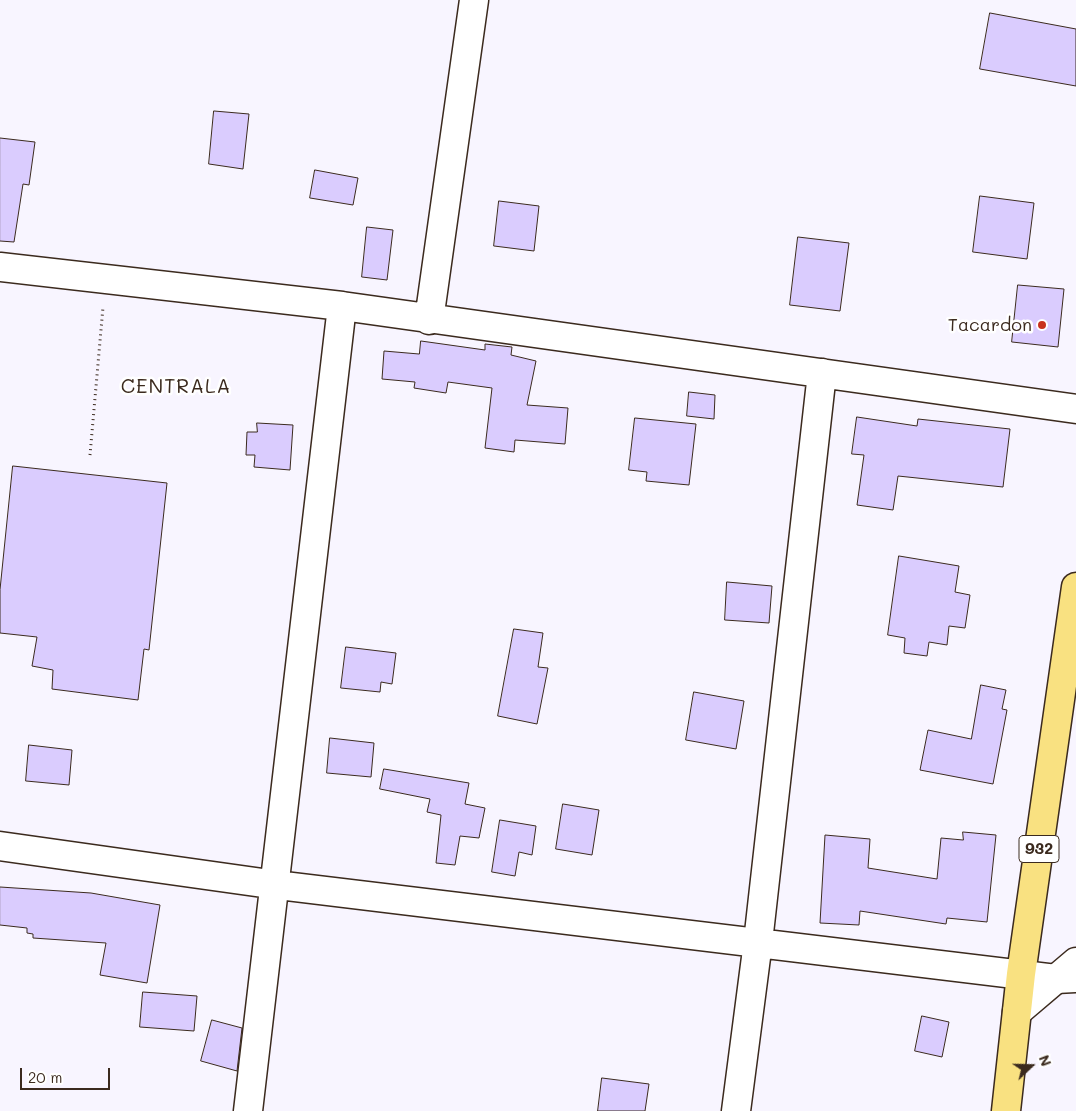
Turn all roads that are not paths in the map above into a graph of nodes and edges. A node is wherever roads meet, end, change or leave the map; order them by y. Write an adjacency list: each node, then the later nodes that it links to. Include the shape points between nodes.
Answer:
1 (474, 0): 4 (street)
2 (0, 268): 3 (street)
3 (342, 306): 4 (street); 9 (street)
4 (428, 320): 5 (street)
5 (822, 373): 6 (street); 10 (street)
6 (1076, 409)
7 (1076, 587): 12 (main road, 932)
8 (0, 846): 9 (street)
9 (277, 885): 10 (street); 14 (street)
10 (758, 942): 12 (street); 15 (street)
11 (1069, 973): 12 (street); 13 (street)
12 (1021, 974): 13 (main road, 932)
13 (1017, 1012): 16 (main road, 932)
14 (248, 1111)
15 (736, 1111)
16 (1006, 1111)

